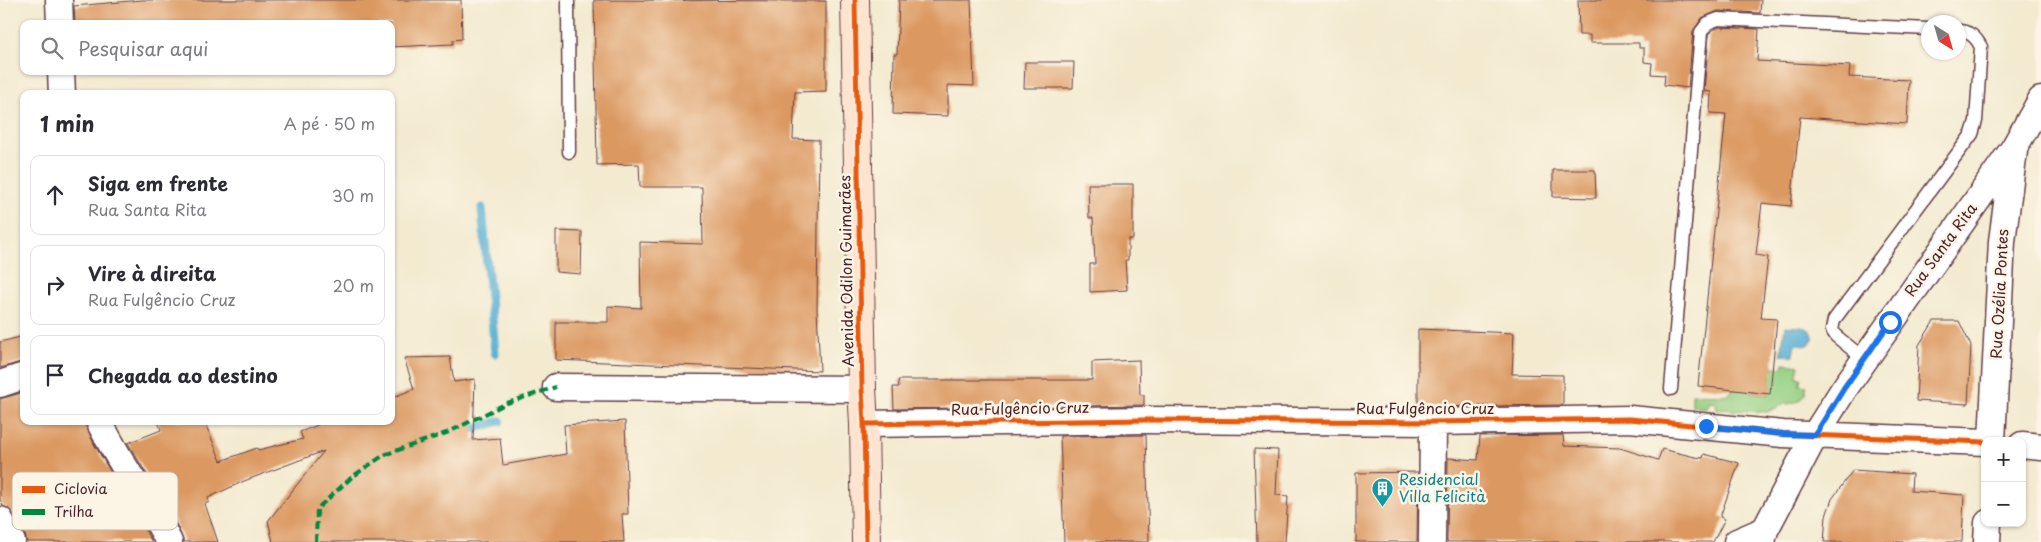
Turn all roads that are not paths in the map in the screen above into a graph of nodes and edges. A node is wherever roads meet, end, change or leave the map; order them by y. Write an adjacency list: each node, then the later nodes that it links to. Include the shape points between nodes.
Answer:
1 (59, 0): 4 (street)
2 (568, 0): 11 (lane)
3 (855, 0): 16 (street, Avenida Odilon Guimarães)
4 (60, 20)
5 (1921, 29): 17 (lane, via 1718,19 1708,23 1701,32)
6 (1966, 31): 12 (lane, via 1981,47 1976,121 1972,134 1834,320 1832,330 1836,336)
7 (61, 75): 8 (street)
8 (62, 90)
9 (2041, 100): 10 (street, Rua Santa Rita)
10 (2014, 148): 12 (street, Rua Santa Rita); 22 (street, Rua Ozélia Pontes, via 2002,241)
11 (569, 152)
12 (1864, 359): 21 (street, Rua Santa Rita)
13 (20, 377): 14 (street)
14 (0, 384)
15 (556, 386): 16 (street)
16 (862, 389): 19 (street, Avenida Odilon Guimarães)
17 (1670, 389)
18 (1433, 422): 19 (street, Rua Fulgêncio Cruz, via 1147,420); 21 (street, Rua Fulgêncio Cruz, via 1630,418); 34 (street)
19 (864, 424): 33 (street, Avenida Odilon Guimarães)
20 (100, 425): 26 (street)
21 (1815, 435): 23 (street, Rua Fulgêncio Cruz); 30 (street, Rua Santa Rita)
22 (1992, 437)
23 (1981, 442)
24 (2026, 445): 25 (street)
25 (2041, 447)
26 (128, 472)
27 (0, 520): 31 (street)
28 (1988, 527): 36 (street)
29 (162, 530): 32 (street)
30 (1768, 538): 35 (street, Rua Santa Rita)
31 (12, 542)
32 (168, 542)
33 (866, 542)
34 (1432, 542)
35 (1737, 542)
36 (1987, 542)

